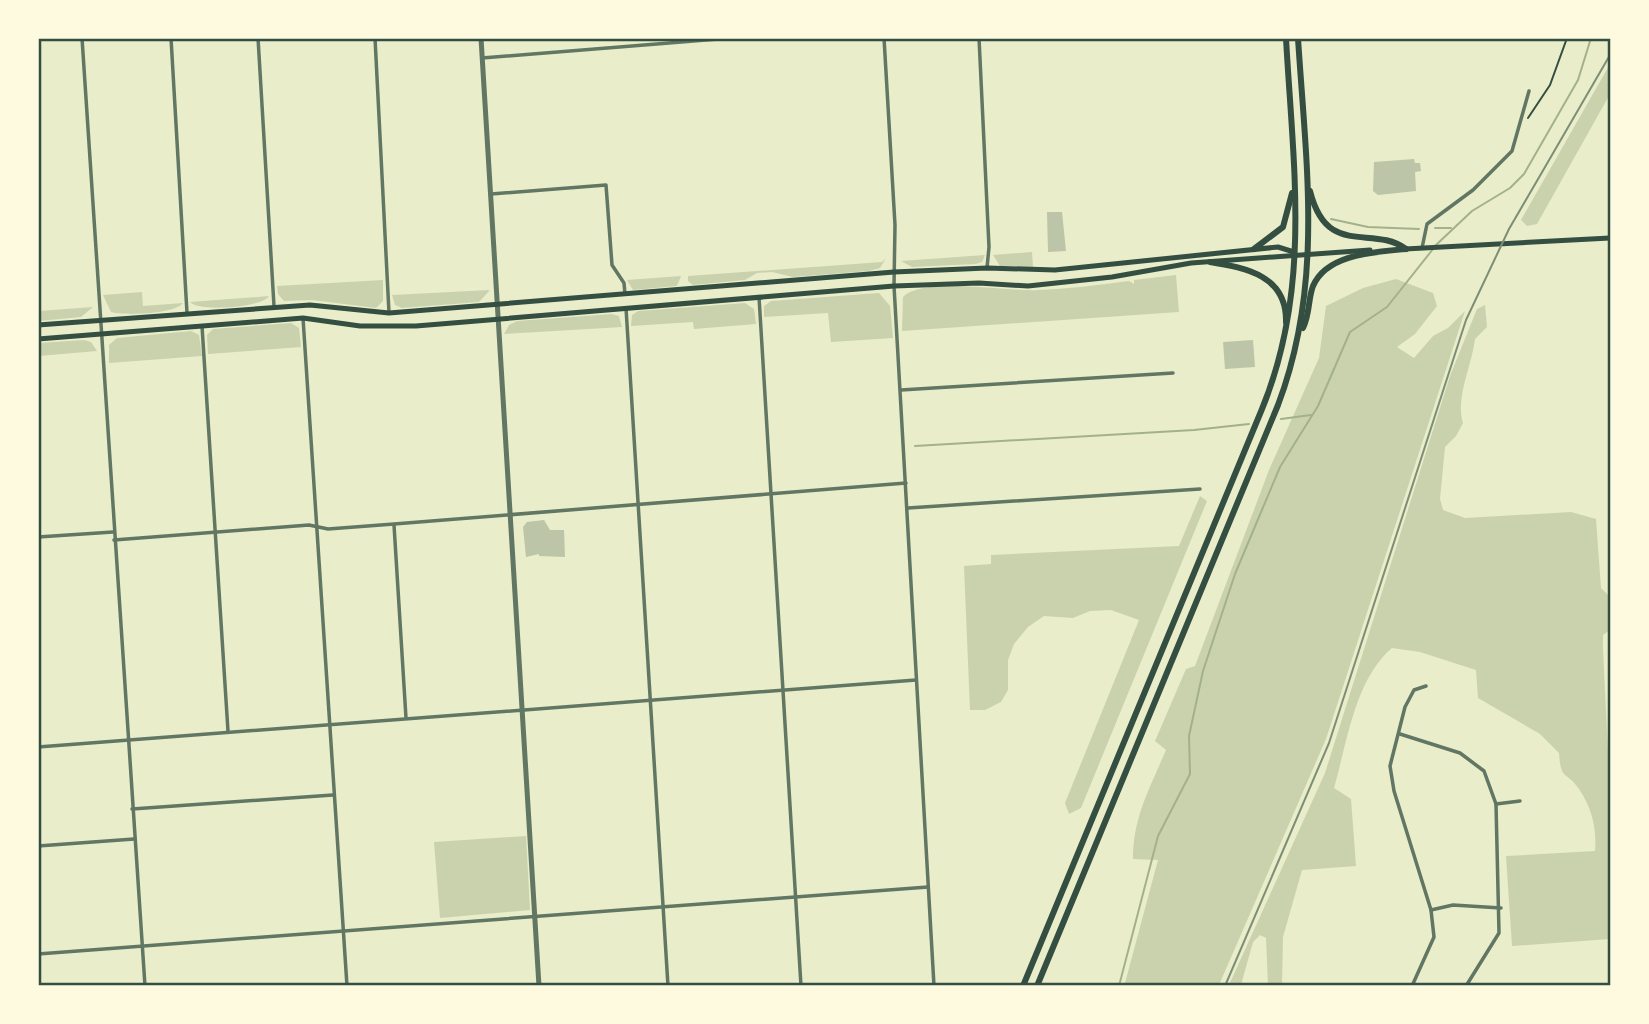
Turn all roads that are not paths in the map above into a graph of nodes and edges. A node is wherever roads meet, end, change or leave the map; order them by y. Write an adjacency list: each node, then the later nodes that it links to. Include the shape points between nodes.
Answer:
1 (82, 38): 35 (street)
2 (170, 38): 31 (street)
3 (258, 38): 29 (street)
4 (375, 38): 32 (street)
5 (481, 38): 11 (street)
6 (732, 38): 11 (street)
7 (884, 38): 24 (street)
8 (979, 38): 23 (street)
9 (1286, 38): 14 (main road)
10 (1298, 38): 13 (main road)
11 (481, 58): 15 (street)
12 (1529, 91): 17 (street, via 1512,151 1473,190 1427,224)
13 (1307, 176): 19 (main road, via 1317,213 1335,230 1359,240 1396,241); 21 (main road)
14 (1294, 181): 18 (main road, via 1283,227); 20 (main road)
15 (489, 194): 26 (street, via 606,185 612,265 624,283); 28 (street)
16 (1611, 238): 17 (main road)
17 (1423, 248): 19 (main road)
18 (1254, 249): 20 (main road, via 1278,247); 23 (main road, via 1055,270)
19 (1406, 249): 21 (main road); 39 (main road, via 1331,265 1313,286 1308,318)
20 (1297, 253): 21 (main road); 22 (main road); 41 (main road)
21 (1310, 253): 39 (main road)
22 (1210, 262): 25 (main road, via 1028,286); 41 (main road, via 1250,270 1271,282 1286,312)
23 (987, 268): 24 (main road)
24 (894, 272): 25 (street); 26 (main road)
25 (894, 286): 27 (main road); 43 (street)
26 (625, 294): 28 (main road)
27 (759, 298): 30 (main road); 46 (street)
28 (496, 305): 32 (main road); 34 (street)
29 (274, 306): 31 (main road); 32 (main road)
30 (626, 308): 34 (main road); 47 (street)
31 (187, 313): 35 (main road)
32 (389, 313)
33 (303, 318): 34 (main road, via 360,326); 37 (main road); 51 (street)
34 (497, 319): 49 (street)
35 (100, 320): 36 (main road); 38 (street)
36 (38, 325)
37 (202, 326): 38 (main road); 53 (street)
38 (101, 334): 40 (main road); 52 (street)
39 (1299, 337): 89 (main road, via 1278,405)
40 (38, 339)
41 (1285, 341): 88 (main road, via 1267,398)
42 (1173, 373): 43 (street)
43 (901, 390): 44 (street)
44 (906, 483): 46 (street); 48 (street)
45 (1200, 489): 48 (street)
46 (770, 493): 47 (street); 58 (street)
47 (638, 504): 49 (street); 59 (street)
48 (908, 508): 56 (street)
49 (510, 514): 50 (street); 60 (street)
50 (394, 524): 51 (street); 61 (street)
51 (318, 528): 53 (street); 62 (street)
52 (114, 532): 54 (street); 55 (street)
53 (216, 533): 55 (street); 63 (street)
54 (38, 537)
55 (114, 540): 65 (street)
56 (916, 680): 58 (street); 73 (street)
57 (1426, 686): 64 (street, via 1414,690)
58 (783, 690): 59 (street); 74 (street)
59 (648, 699): 60 (street); 75 (street)
60 (522, 708): 61 (street); 78 (street)
61 (406, 718): 62 (street)
62 (330, 724): 63 (street); 67 (street)
63 (228, 731): 65 (street)
64 (1400, 734): 69 (street, via 1460,752 1484,771); 77 (street, via 1390,766 1394,791)
65 (128, 741): 66 (street); 70 (street)
66 (38, 747)
67 (334, 795): 70 (street); 79 (street)
68 (1520, 801): 69 (street)
69 (1496, 804): 76 (street)
70 (132, 809): 71 (street)
71 (135, 839): 72 (street); 80 (street)
72 (38, 846)
73 (928, 887): 74 (street); 87 (street)
74 (796, 897): 75 (street); 86 (street)
75 (663, 906): 78 (street); 85 (street)
76 (1501, 908): 77 (street, via 1453,905); 91 (street, via 1499,933)
77 (1431, 910): 90 (street, via 1434,937)
78 (535, 916): 79 (street); 84 (street)
79 (342, 929): 80 (street); 83 (street)
80 (142, 946): 81 (street); 82 (street)
81 (38, 954)
82 (145, 985)
83 (347, 985)
84 (539, 985)
85 (668, 985)
86 (801, 985)
87 (934, 985)
88 (1023, 985)
89 (1037, 985)
90 (1412, 985)
91 (1466, 985)

